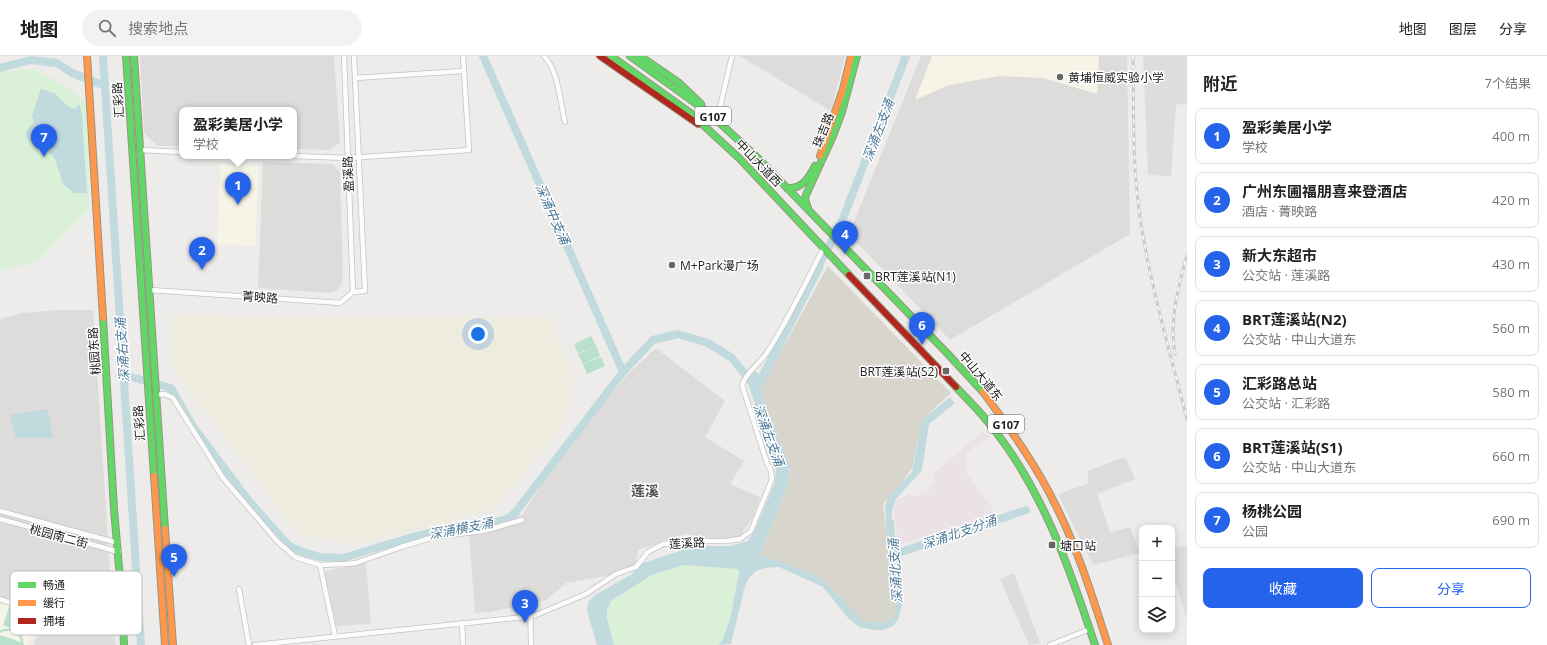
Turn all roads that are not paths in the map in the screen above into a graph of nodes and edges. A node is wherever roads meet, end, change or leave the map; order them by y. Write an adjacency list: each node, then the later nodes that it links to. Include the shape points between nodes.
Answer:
1 (87, 56): 44 (main road, 桃园东路)
2 (126, 56): 17 (main road, 汇彩路)
3 (134, 56): 18 (main road, 汇彩路)
4 (344, 56): 29 (street, 盈溪路)
5 (354, 56): 16 (street, 盈溪路)
6 (463, 56): 15 (street)
7 (544, 56): 23 (street, via 552,68)
8 (600, 56): 24 (main road)
9 (610, 56): 24 (main road, 中山大道西 / G107, via 680,105)
10 (630, 56): 21 (main road, 中山大道西 / G107)
11 (640, 56): 21 (main road, via 689,92)
12 (732, 56): 22 (street)
13 (851, 56): 30 (main road, 珠吉路, via 835,114 817,163 801,186 795,189)
14 (858, 56): 31 (main road, 珠吉路, via 842,112 806,195)
15 (464, 72): 16 (street); 28 (street, via 469,150)
16 (356, 78): 28 (street, 盈溪路)
17 (128, 97): 18 (main road); 19 (main road, 汇彩路)
18 (136, 97): 20 (main road, 汇彩路)
19 (130, 111): 20 (main road); 37 (main road, 汇彩路)
20 (137, 111): 25 (main road, 汇彩路)
21 (709, 113): 22 (main road, 中山大道西 / G107)
22 (717, 120): 30 (main road, 中山大道西 / G107)
23 (565, 122)
24 (716, 136): 32 (main road, 中山大道西 / G107, via 760,179)
25 (140, 150): 26 (street); 33 (main road, 汇彩路)
26 (179, 152)
27 (297, 156): 29 (street)
28 (359, 157): 29 (street); 34 (street, 盈溪路)
29 (348, 158): 35 (street, 盈溪路)
30 (787, 188): 31 (main road, 中山大道西 / G107)
31 (808, 209): 66 (main road, 中山大道东 / G107, via 970,377 1024,449 1070,535)
32 (825, 250): 52 (street, 莲溪路, via 770,348 744,379 742,385 772,479 752,531 740,539 727,541 663,544 648,552 636,567 616,574 586,594); 54 (main road, 中山大道东 / G107, via 982,415 1000,438 1047,516)
33 (150, 290): 35 (street, 菁映路, via 340,303); 36 (main road, 汇彩路)
34 (365, 291): 35 (street, 菁映路)
35 (353, 292)
36 (154, 353): 37 (main road); 39 (main road, 汇彩路)
37 (146, 354): 38 (main road, 汇彩路)
38 (146, 366): 39 (main road); 58 (main road, 汇彩路)
39 (154, 369): 40 (main road, 汇彩路)
40 (156, 392): 46 (street, via 173,398 223,478 277,541 295,556); 59 (main road, 汇彩路)
41 (0, 511): 44 (street, 桃园南二街)
42 (0, 519): 45 (street, 桃园南二街)
43 (522, 520): 46 (street, via 483,531 434,537 356,563)
44 (118, 543): 45 (main road, 桃园东路)
45 (118, 552): 47 (main road, 桃园东路)
46 (320, 565): 56 (street)
47 (120, 571)
48 (239, 589): 60 (street)
49 (530, 595): 52 (street)
50 (0, 599): 51 (street)
51 (10, 602)
52 (530, 616): 53 (street, 莲溪路); 63 (street)
53 (462, 623): 56 (street, 莲溪路); 62 (street)
54 (1090, 630): 64 (street); 65 (main road, 中山大道东 / G107)
55 (124, 635): 57 (main road, 桃园东路)
56 (335, 636): 61 (street, 莲溪路)
57 (124, 645)
58 (165, 645)
59 (173, 645)
60 (249, 645)
61 (255, 645)
62 (463, 645)
63 (531, 645)
64 (1050, 645)
65 (1095, 645)
66 (1108, 645)

